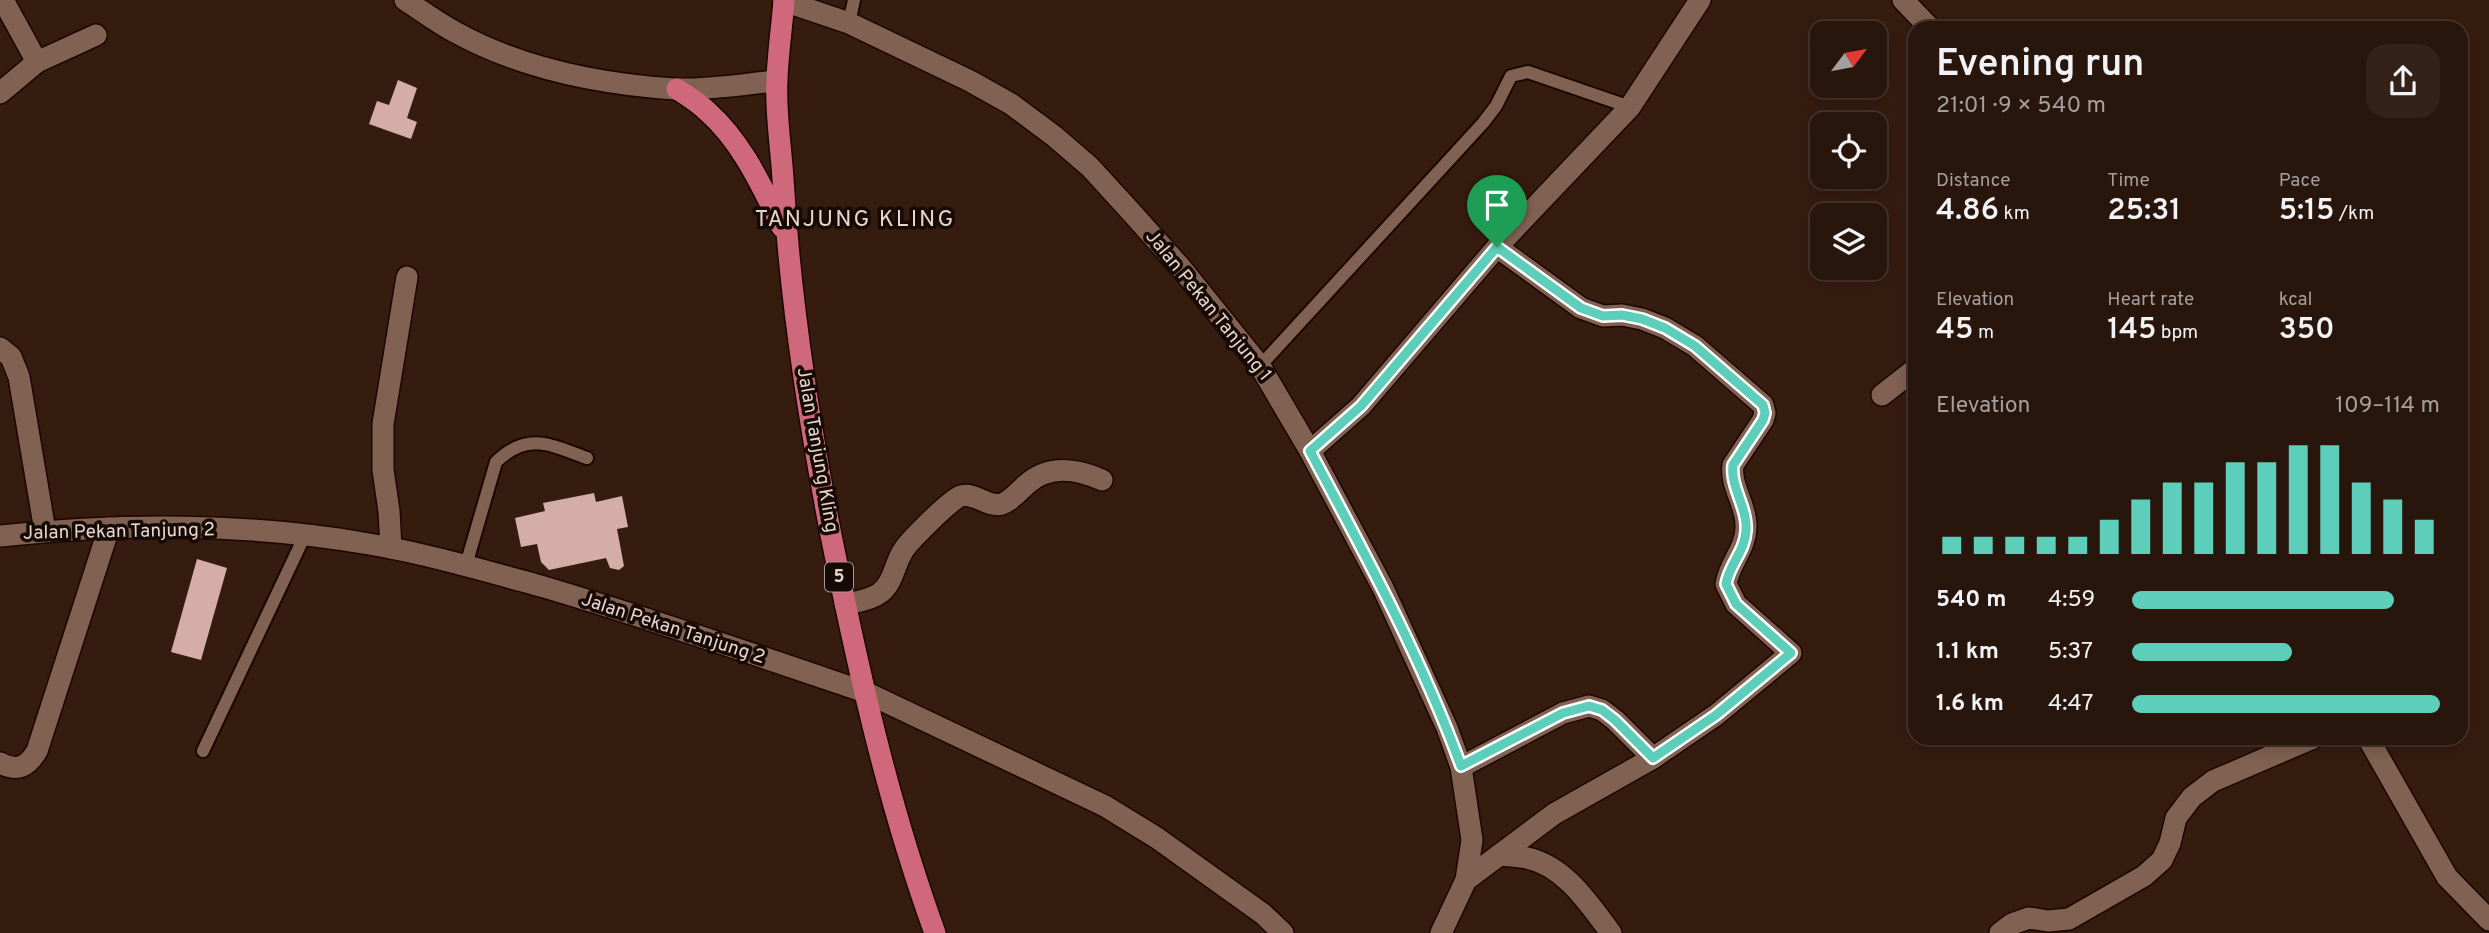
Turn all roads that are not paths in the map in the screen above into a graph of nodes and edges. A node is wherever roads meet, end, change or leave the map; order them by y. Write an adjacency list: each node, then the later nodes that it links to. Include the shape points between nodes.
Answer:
1 (3, 0): 10 (street)
2 (405, 0): 12 (street, via 455,32 543,69)
3 (854, 0): 8 (lane)
4 (1700, 0): 14 (street)
5 (1903, 0): 7 (street)
6 (784, 1): 8 (street, Jalan Pekan Tanjung 1); 11 (highway, Jalan Tanjung Kling / 5)
7 (1923, 21)
8 (849, 23): 19 (street, Jalan Pekan Tanjung 1, via 971,81 1054,136 1141,222)
9 (96, 35): 10 (street)
10 (37, 62): 13 (street)
11 (777, 81): 12 (street); 15 (highway, Jalan Tanjung Kling / 5)
12 (677, 89): 15 (highway, via 707,110 732,138)
13 (0, 93)
14 (1630, 107): 16 (street); 19 (lane, via 1528,72 1511,76 1483,123)
15 (786, 235): 31 (highway, Jalan Tanjung Kling / 5, via 817,460)
16 (1497, 247): 22 (street, via 1361,406); 36 (street, via 1581,308 1665,328 1695,346 1763,405 1763,420 1733,465 1746,533 1726,584 1736,604 1791,653 1716,715)
17 (407, 277): 29 (street, via 383,424)
18 (0, 348): 26 (street, via 11,357 19,377)
19 (1260, 366): 22 (street, Jalan Pekan Tanjung 1)
20 (1908, 375): 21 (street)
21 (1882, 395)
22 (1310, 451): 38 (street, Jalan Pekan Tanjung 1, via 1383,588)
23 (587, 458): 30 (lane, via 546,443 518,445 507,452 496,462)
24 (1102, 480): 31 (street, via 1083,472 1049,471 1003,503 992,505 960,496 903,550 888,585 866,600)
25 (109, 528): 26 (street, Jalan Pekan Tanjung 2); 27 (street, Jalan Pekan Tanjung 2, via 237,529); 37 (street, via 37,751 20,769)
26 (45, 531): 28 (street, Jalan Pekan Tanjung 2)
27 (304, 535): 29 (street, Jalan Pekan Tanjung 2); 35 (lane)
28 (0, 536)
29 (391, 548): 30 (street, Jalan Pekan Tanjung 2)
30 (466, 565): 32 (street, Jalan Pekan Tanjung 2, via 637,615)
31 (845, 604): 32 (highway, Jalan Tanjung Kling / 5)
32 (865, 692): 43 (highway, Jalan Tanjung Kling / 5, via 896,814); 44 (street, Jalan Pekan Tanjung 2, via 1105,806 1157,838)
33 (2297, 745): 42 (street, via 2213,781 2192,797 2176,818 2162,860)
34 (2372, 745): 41 (street, via 2447,877)
35 (203, 751)
36 (1653, 758): 38 (street, via 1615,720 1589,706 1563,713); 39 (street, via 1554,814)
37 (0, 763)
38 (1461, 766): 40 (street, Jalan Pekan Tanjung 1, via 1472,840)
39 (1499, 855): 40 (street); 46 (street, via 1549,866 1568,881)
40 (1466, 880): 45 (street, Jalan Pekan Tanjung 1)
41 (2489, 920)
42 (2070, 926): 47 (street, via 2029,918)
43 (935, 933)
44 (1283, 933)
45 (1441, 933)
46 (1611, 933)
47 (2000, 933)

